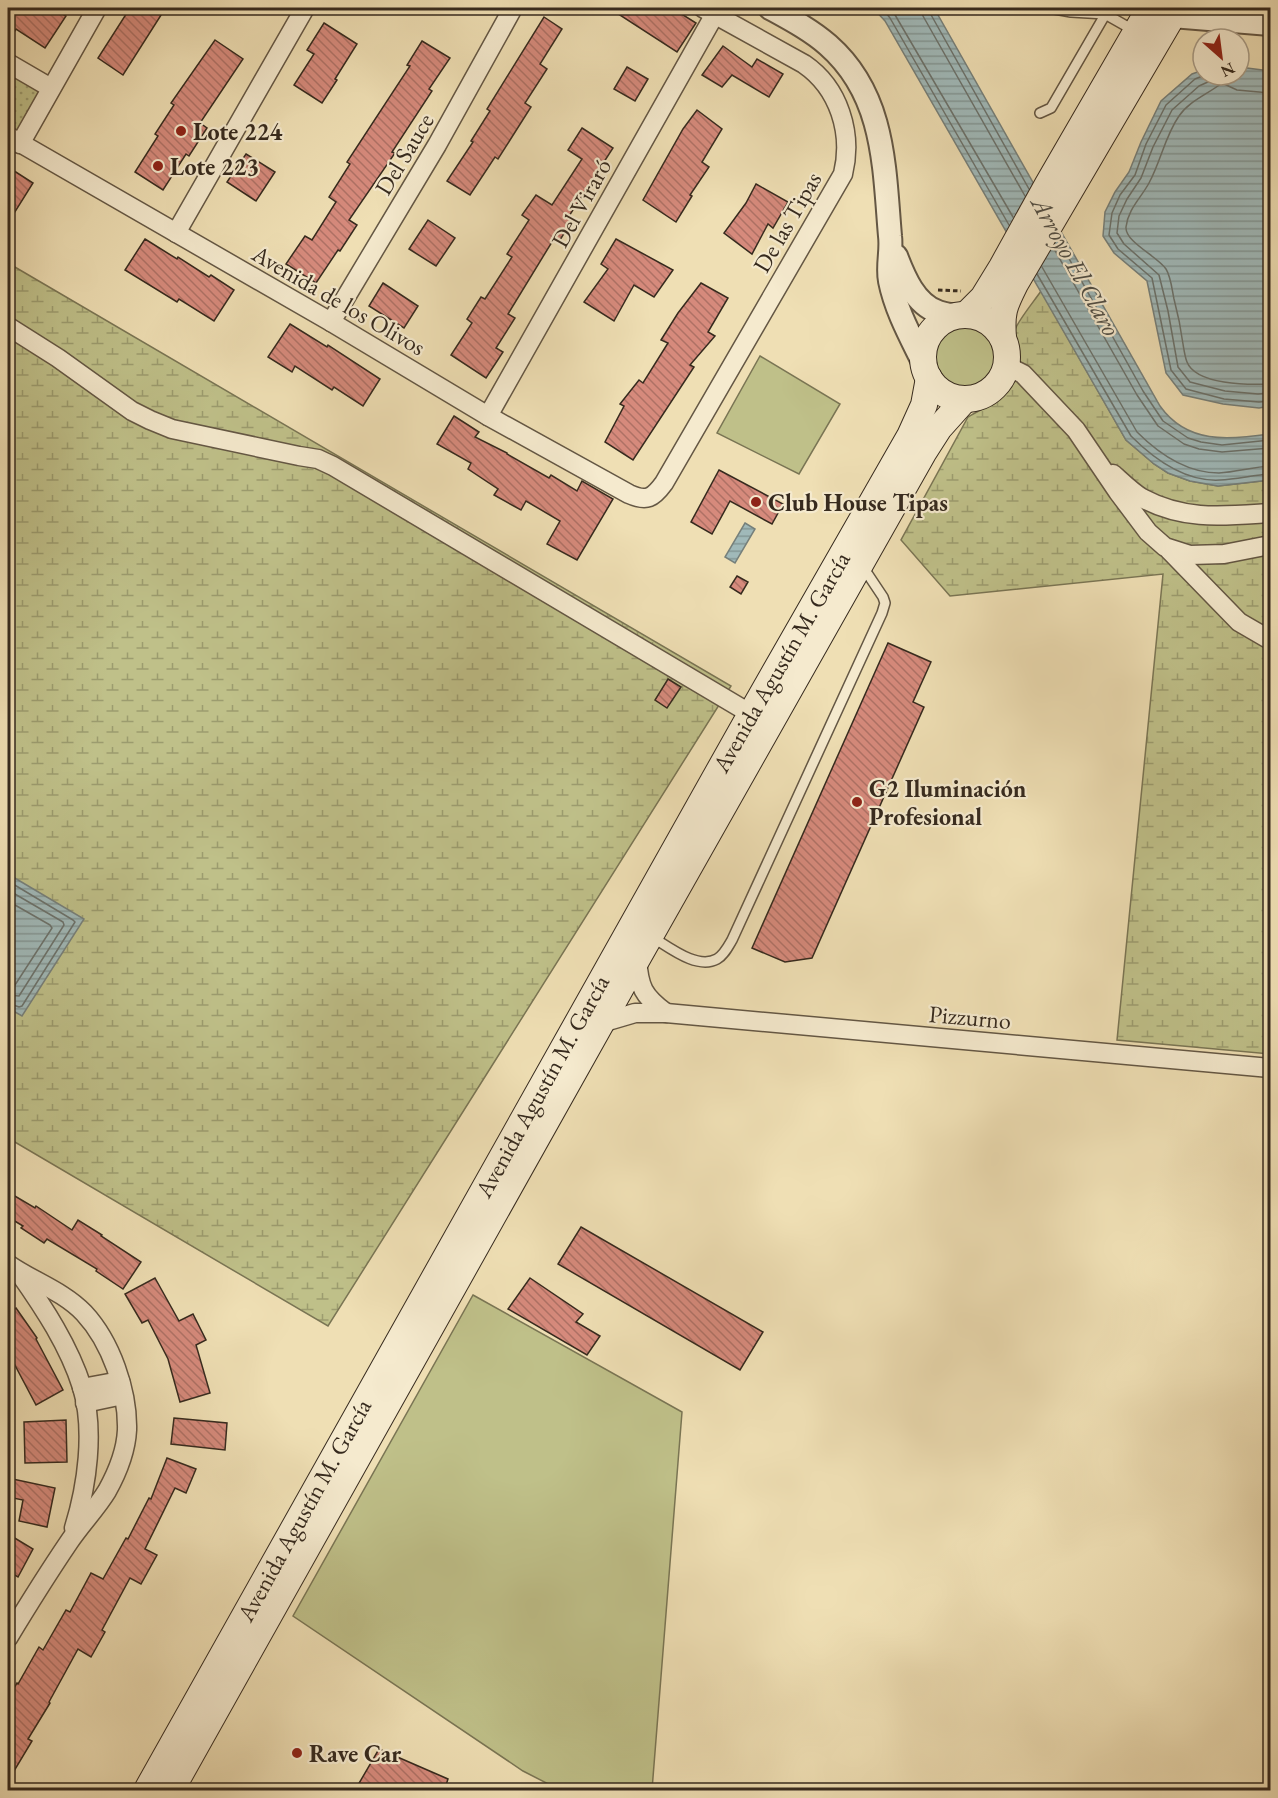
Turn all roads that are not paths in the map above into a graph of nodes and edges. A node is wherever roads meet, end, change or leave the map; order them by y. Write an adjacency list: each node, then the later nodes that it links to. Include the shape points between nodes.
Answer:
1 (97, 8): 12 (street)
2 (305, 8): 15 (street)
3 (513, 8): 19 (street, Del Sauce, via 454,116)
4 (770, 8): 16 (street, via 828,45 863,89 880,137)
5 (1056, 8): 7 (lane, via 1071,12)
6 (709, 11): 25 (street, Del Viraró); 27 (street, De las Tipas, via 816,72 841,113 847,159 843,174 670,473 657,493)
7 (1107, 11): 9 (lane); 13 (lane, via 1051,108)
8 (1224, 14): 9 (street); 10 (street)
9 (1157, 15): 17 (main road, via 1060,206); 17 (main road, via 1048,184)
10 (1270, 24)
11 (8, 63): 12 (street)
12 (51, 88): 14 (street)
13 (1040, 113)
14 (14, 140): 15 (street, Avenida de los Olivos)
15 (176, 233): 19 (street, Avenida de los Olivos)
16 (891, 244): 18 (street, via 907,283 928,307); 23 (street, via 890,282)
17 (1009, 275): 18 (main road); 21 (main road, via 1002,309)
18 (962, 315): 21 (main road, via 981,318); 23 (main road, via 944,321 930,335 924,353)
19 (331, 322): 25 (street, Avenida de los Olivos)
20 (9, 327): 33 (street, via 150,420 172,429 318,459 333,466)
21 (1003, 338): 22 (main road)
22 (1006, 366): 24 (main road, via 992,390); 26 (street, via 1023,374 1076,430)
23 (927, 372): 24 (main road, via 938,389); 33 (main road, Avenida Agustín M. García, via 924,405 910,436)
24 (965, 399): 31 (main road, Avenida Agustín M. García, via 923,453)
25 (488, 416): 27 (street, Avenida de los Olivos, via 629,494)
26 (1095, 459): 28 (street, via 1141,497 1171,511 1209,517); 30 (street, via 1148,532)
27 (648, 498)
28 (1270, 513)
29 (1270, 545): 30 (street, via 1224,554 1190,555)
30 (1165, 547): 32 (street, via 1239,622)
31 (861, 564): 34 (main road, Avenida Agustín M. García); 34 (lane, via 883,597 882,613 732,940 718,958 709,962 686,956)
32 (1270, 640)
33 (751, 714): 44 (main road, Avenida Agustín M. García)
34 (650, 936): 35 (main road, Avenida Agustín M. García)
35 (637, 959): 36 (street, via 642,990); 37 (main road, Avenida Agustín M. García)
36 (666, 1013): 37 (street, Pizzurno, via 635,1013); 38 (street, Pizzurno)
37 (601, 1023): 45 (main road, Avenida Agustín M. García)
38 (1270, 1068)
39 (12, 1267): 40 (street, via 67,1298 84,1314 109,1352); 41 (street, via 60,1337)
40 (122, 1388): 41 (street); 42 (street, via 127,1431 119,1466)
41 (83, 1395): 42 (street, via 86,1473)
42 (71, 1539): 43 (street)
43 (8, 1638)
44 (147, 1791)
45 (171, 1791)

